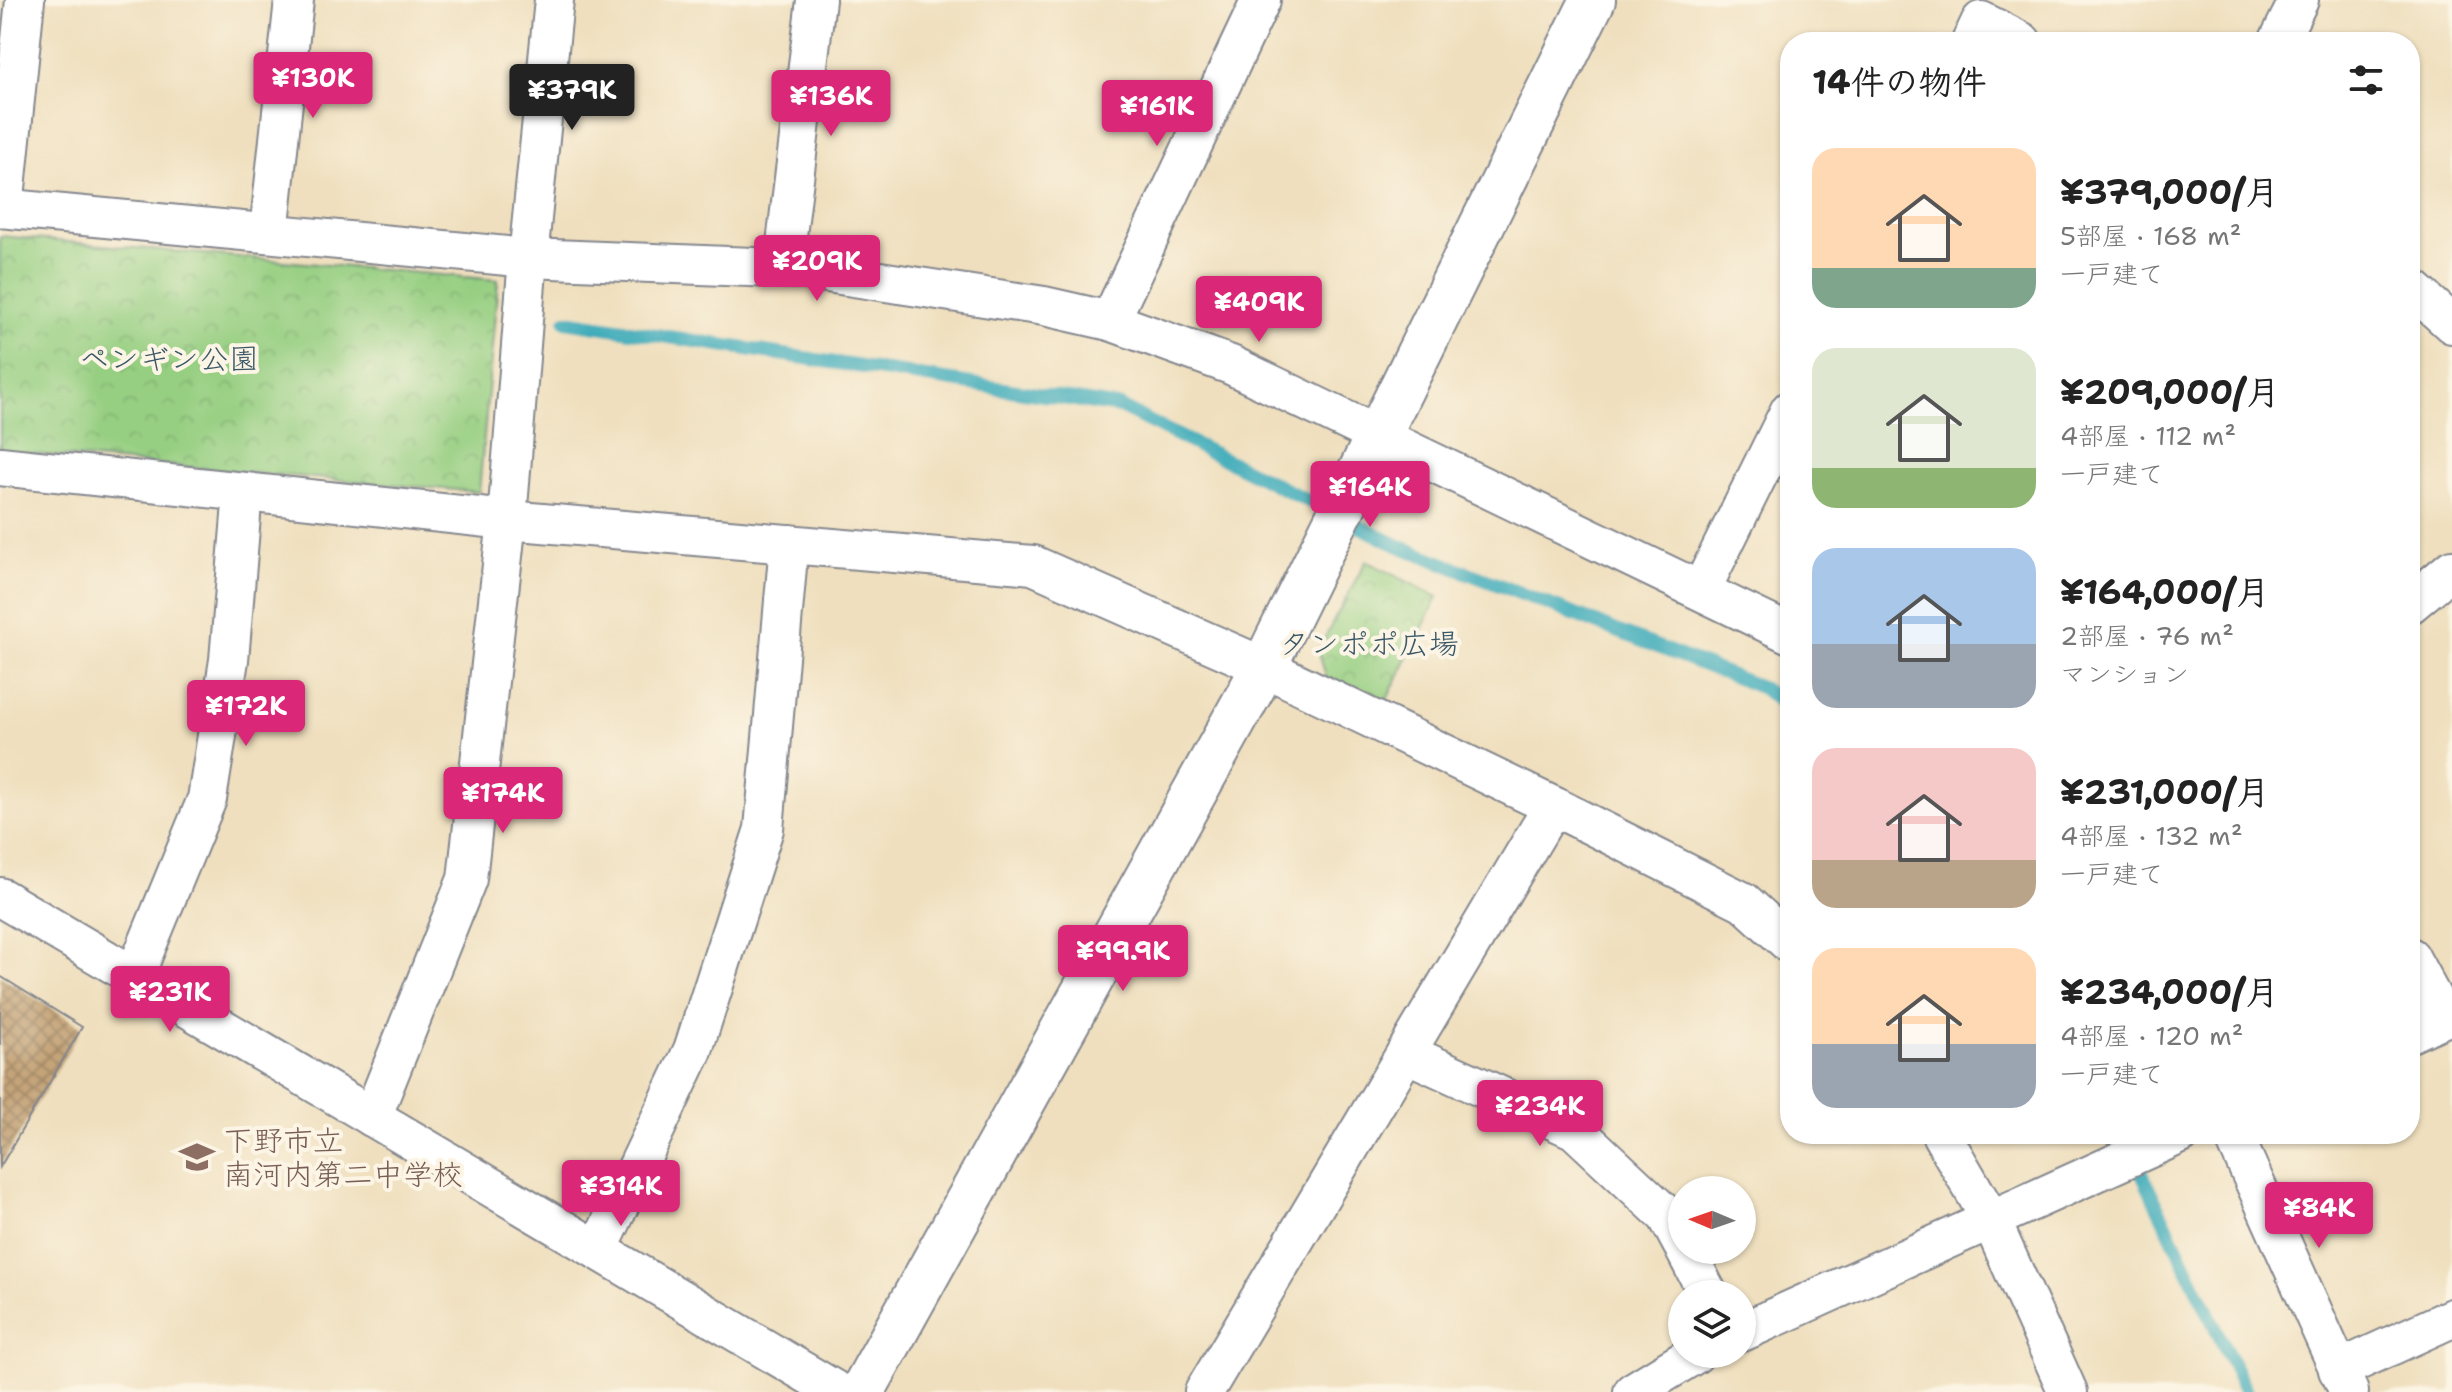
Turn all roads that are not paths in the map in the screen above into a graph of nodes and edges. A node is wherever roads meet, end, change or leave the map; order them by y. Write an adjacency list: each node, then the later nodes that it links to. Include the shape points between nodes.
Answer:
1 (25, 0): 11 (street)
2 (294, 0): 12 (street)
3 (554, 0): 13 (street)
4 (816, 0): 14 (street)
5 (1261, 0): 16 (street)
6 (1593, 0): 19 (street)
7 (2299, 0): 10 (street)
8 (1976, 32): 9 (street, via 1981,21)
9 (2002, 32)
10 (2283, 32)
11 (2, 208): 12 (street)
12 (269, 233): 13 (street)
13 (528, 258): 14 (street); 22 (street)
14 (783, 268): 16 (street, via 1044,306)
15 (2420, 295): 17 (street)
16 (1110, 321): 19 (street, via 1231,365)
17 (2452, 324)
18 (1780, 430): 25 (street)
19 (1370, 453): 25 (street); 28 (street)
20 (0, 466): 21 (street)
21 (243, 492): 22 (street); 32 (street, via 229,660 207,799)
22 (507, 520): 23 (street); 36 (street, via 467,879)
23 (789, 544): 28 (street, via 1033,565); 42 (street, via 764,829 693,1050)
24 (2452, 569): 26 (street)
25 (1701, 590): 27 (street)
26 (2420, 596)
27 (1780, 629)
28 (1264, 667): 29 (street); 48 (street)
29 (1553, 806): 31 (street, via 1744,902); 35 (street)
30 (0, 897): 32 (street)
31 (1780, 935)
32 (134, 977): 36 (street)
33 (2420, 983): 34 (street)
34 (2435, 1022)
35 (1406, 1053): 40 (street, via 1575,1130); 49 (street)
36 (372, 1117): 42 (street)
37 (1947, 1144): 41 (street)
38 (2159, 1144): 41 (street)
39 (2237, 1144): 46 (street)
40 (1668, 1218)
41 (1991, 1220): 44 (street); 51 (street)
42 (598, 1250): 47 (street)
43 (2452, 1318): 46 (street)
44 (1756, 1326)
45 (1672, 1368): 50 (street)
46 (2344, 1381)
47 (838, 1392)
48 (862, 1392)
49 (1204, 1392)
50 (1633, 1392)
51 (2068, 1392)

